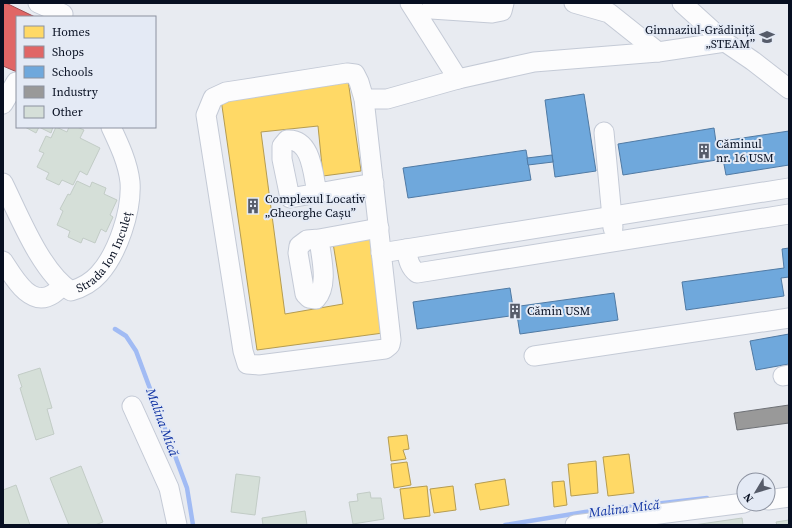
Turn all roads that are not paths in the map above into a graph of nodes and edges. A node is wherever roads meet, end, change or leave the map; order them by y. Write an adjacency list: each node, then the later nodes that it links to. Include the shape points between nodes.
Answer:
1 (38, 3): 7 (street)
2 (410, 3): 10 (street)
3 (504, 3): 6 (street, via 502,11 492,13)
4 (574, 3): 9 (street, via 609,13)
5 (682, 3): 8 (street)
6 (431, 9)
7 (65, 11)
8 (725, 42): 9 (street); 12 (street)
9 (658, 52): 10 (street, via 534,62)
10 (458, 79): 13 (street, via 387,99)
11 (16, 82): 14 (street)
12 (789, 89)
13 (364, 99): 17 (street); 27 (street, via 355,74 347,73 226,92 213,98 209,106 206,115 242,351 247,364 259,366 385,349 390,345)
14 (3, 104)
15 (112, 128): 29 (street, Strada Ion Inculeț, via 128,169 130,183 125,220 115,247 99,274 92,281 71,291)
16 (604, 132): 22 (street)
17 (374, 183): 20 (street); 23 (street)
18 (3, 184): 29 (street, Strada Ion Inculeț, via 37,251)
19 (789, 188): 22 (street)
20 (317, 193): 20 (street, via 308,153 301,144 287,140 282,146 282,159 290,198)
21 (789, 214): 25 (street)
22 (611, 215): 25 (street); 26 (street)
23 (379, 228): 24 (street); 27 (street)
24 (319, 239)
25 (615, 242): 26 (street, via 417,273 410,265)
26 (406, 249): 27 (street)
27 (381, 253)
28 (3, 261): 29 (street, via 18,285 38,298 52,295)
29 (63, 286)
30 (789, 318): 31 (street)
31 (534, 356)
32 (132, 406): 37 (street, via 169,488)
33 (789, 497): 34 (street)
34 (776, 499)
35 (736, 505): 36 (street)
36 (654, 520): 38 (street)
37 (177, 525)
38 (575, 525)

